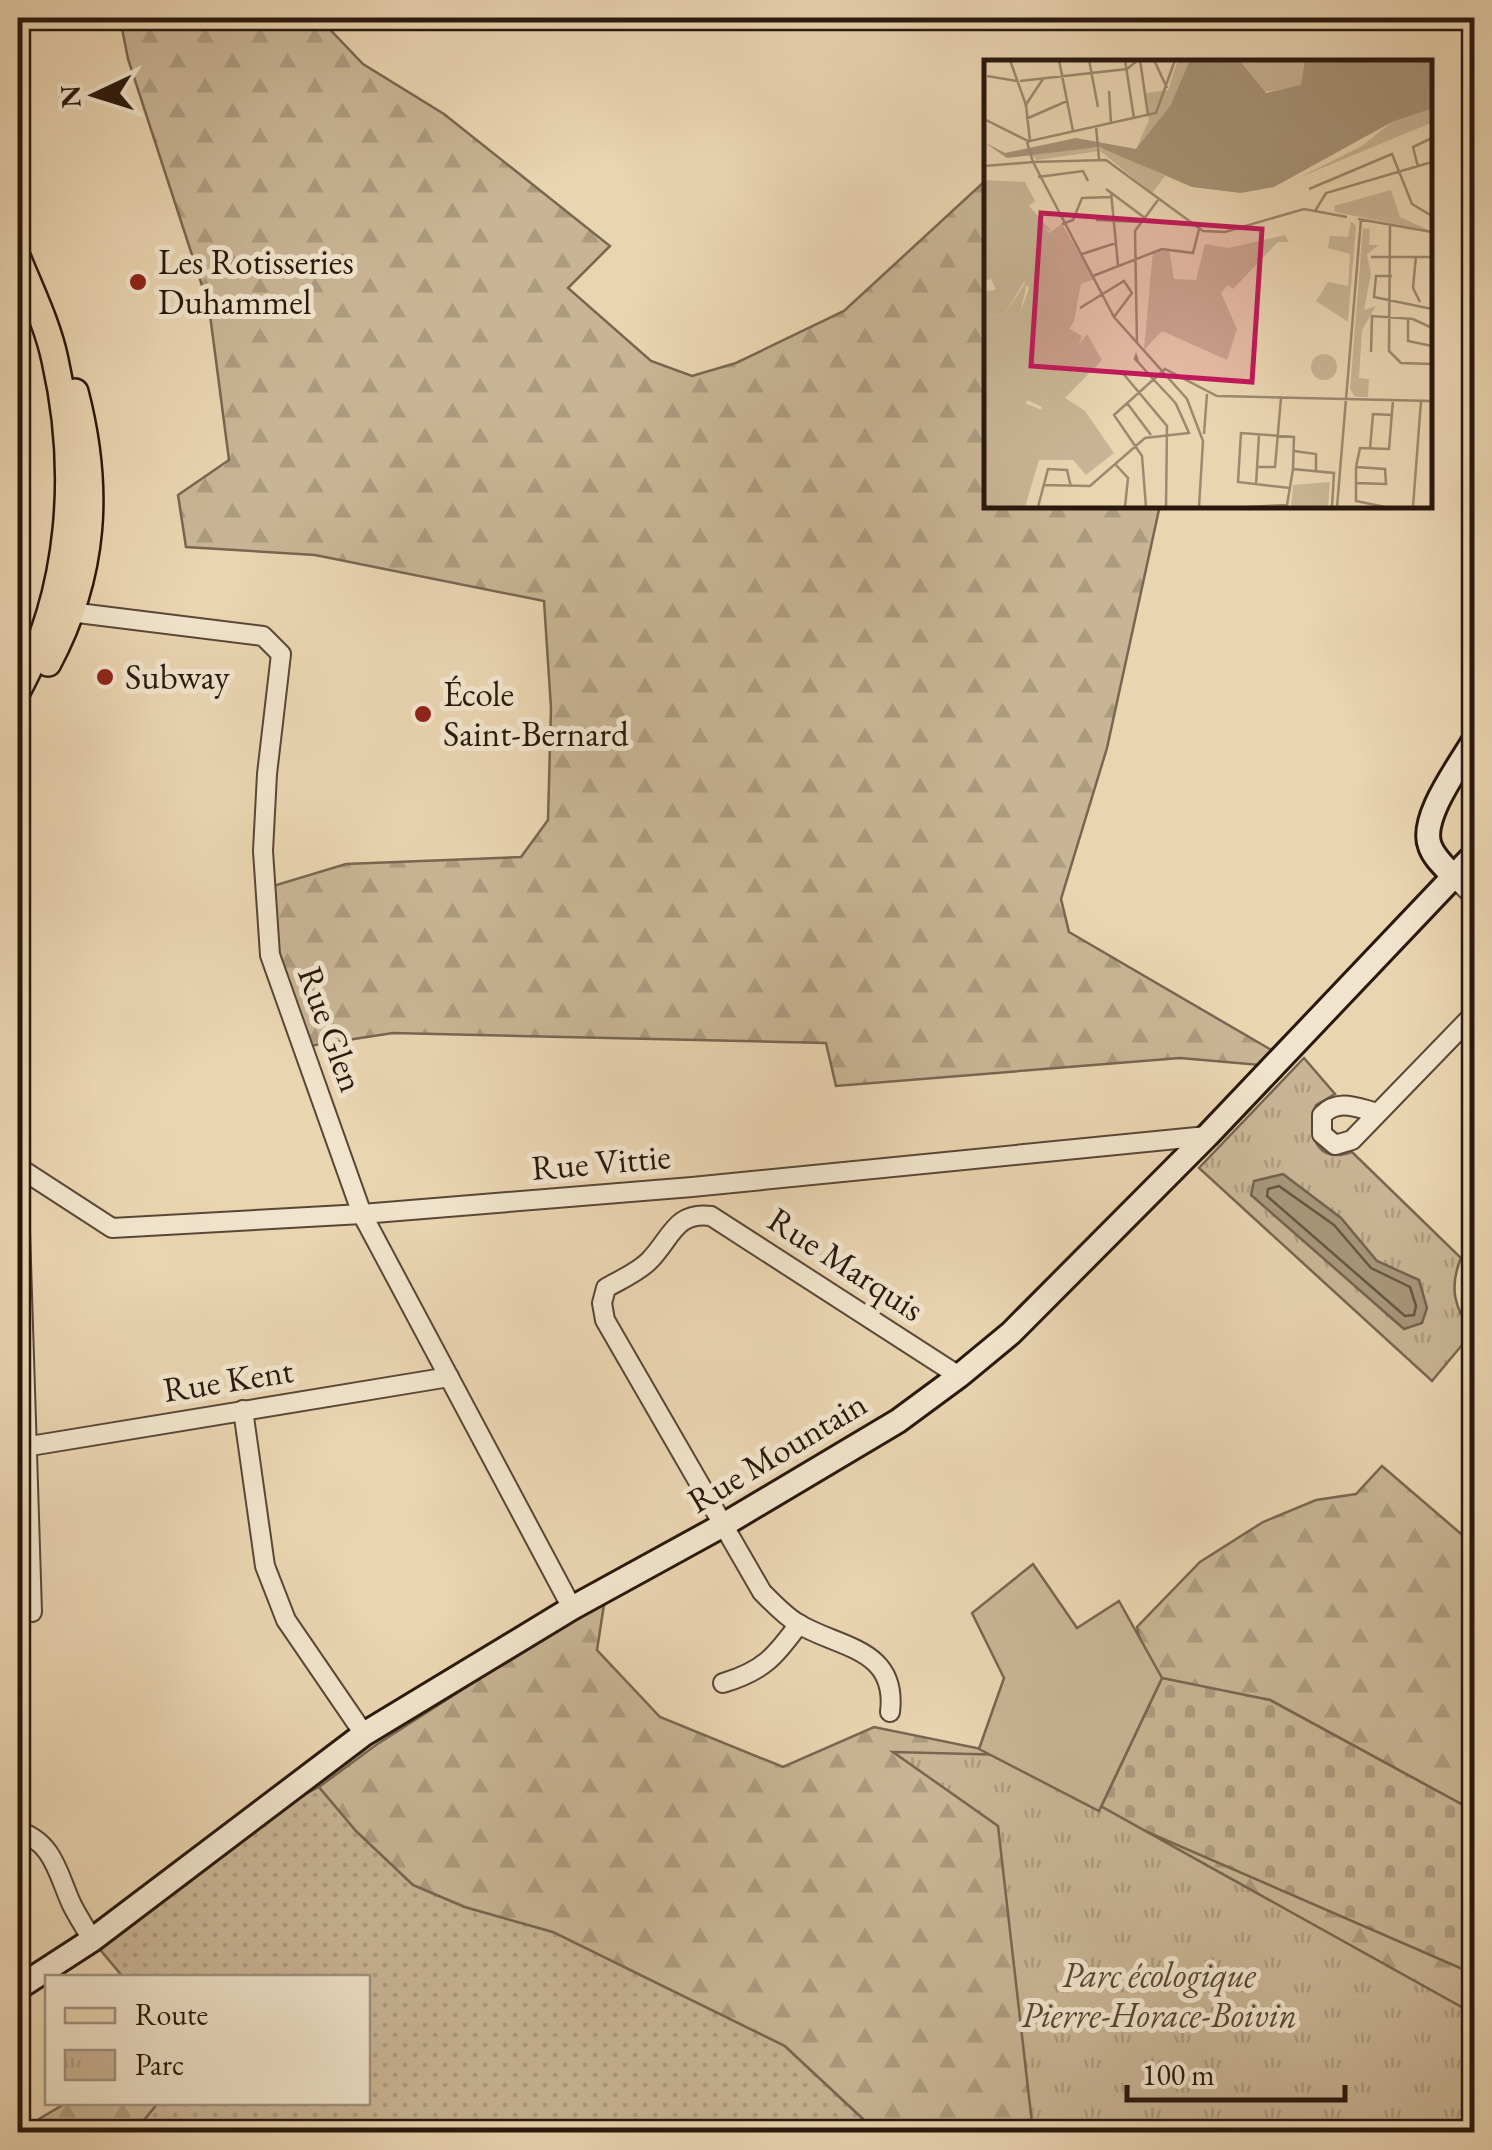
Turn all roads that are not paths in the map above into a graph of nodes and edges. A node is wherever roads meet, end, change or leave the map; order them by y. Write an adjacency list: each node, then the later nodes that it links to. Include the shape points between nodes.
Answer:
1 (18, 258): 2 (main road, via 76,394 86,442 88,548)
2 (62, 611): 3 (main road); 4 (main road, via 49,662); 13 (street, Rue Glen, via 264,636 282,654 267,774 270,955)
3 (18, 690)
4 (18, 702)
5 (1474, 740): 7 (street, via 1426,832 1431,850)
6 (1474, 855): 7 (street, Rue Mountain)
7 (1454, 877): 8 (street); 11 (street, Rue Mountain)
8 (1474, 897)
9 (1474, 1014): 10 (street)
10 (1378, 1114)
11 (1207, 1136): 13 (street, Rue Vittie); 15 (street, Rue Mountain, via 1011,1333)
12 (18, 1167): 13 (street, Rue Vittie, via 112,1228); 17 (street)
13 (362, 1214): 14 (street, Rue Glen)
14 (449, 1376): 16 (street, Rue Kent); 19 (street, Rue Glen)
15 (959, 1376): 18 (street, Rue Mountain, via 898,1421); 18 (street, Rue Marquis, via 712,1216 696,1214 679,1223 647,1264 606,1288 602,1303 605,1320)
16 (243, 1410): 17 (street, Rue Kent); 24 (street, via 265,1566 286,1620)
17 (22, 1447): 20 (street)
18 (725, 1524): 19 (street, Rue Mountain); 21 (street, via 762,1592)
19 (572, 1608): 24 (street, Rue Mountain)
20 (32, 1612)
21 (799, 1624): 22 (street, via 758,1670); 23 (street, via 874,1660 890,1690)
22 (723, 1683)
23 (890, 1712)
24 (364, 1734): 26 (street, Rue Mountain)
25 (18, 1832): 26 (street, via 53,1857)
26 (92, 1940): 27 (street, Rue Mountain)
27 (18, 1988)

